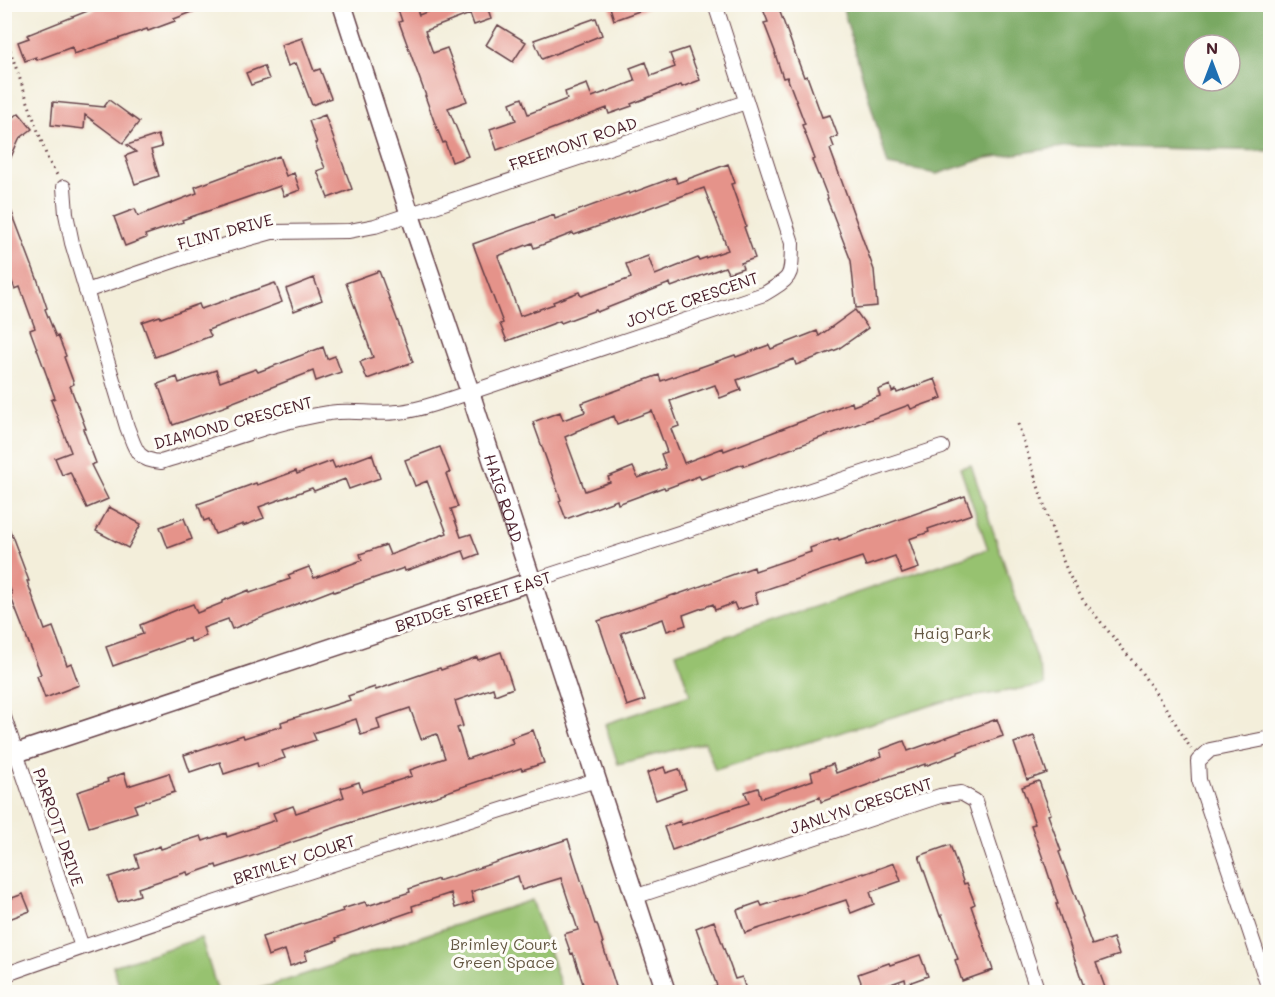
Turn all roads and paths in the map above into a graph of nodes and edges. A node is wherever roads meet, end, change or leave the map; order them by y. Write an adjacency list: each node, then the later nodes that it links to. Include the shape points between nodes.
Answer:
1 (342, 4): 6 (street, HAIG ROAD)
2 (715, 4): 4 (street, JOYCE CRESCENT)
3 (4, 33): 5 (path, via 48,160)
4 (746, 102): 6 (street, FREEMONT ROAD); 8 (street, JOYCE CRESCENT, via 792,243 791,272 784,282 764,294)
5 (63, 187): 7 (street, DIAMOND CRESCENT, via 72,243)
6 (410, 215): 7 (street, FLINT DRIVE, via 349,231 272,232); 8 (street, HAIG ROAD)
7 (86, 291): 8 (street, DIAMOND CRESCENT, via 128,428 139,455 149,461 161,462 304,417 333,412 415,410)
8 (470, 392): 11 (street, HAIG ROAD)
9 (1018, 424): 15 (path, via 1069,575 1083,600 1170,714)
10 (942, 447): 11 (street, BRIDGE STREET EAST)
11 (532, 581): 14 (street, BRIDGE STREET EAST); 16 (street, HAIG ROAD)
12 (4, 717): 14 (street, PARROTT DRIVE)
13 (1270, 738): 15 (street, via 1210,750)
14 (10, 755): 18 (street, PARROTT DRIVE)
15 (1198, 761): 22 (street, via 1199,780)
16 (596, 780): 17 (street, HAIG ROAD); 18 (street, BRIMLEY COURT)
17 (634, 897): 20 (street, JANLYN CRESCENT, via 940,796 961,793 975,801); 21 (street, HAIG ROAD)
18 (82, 947): 19 (street, BRIMLEY COURT)
19 (4, 975)
20 (1036, 992)
21 (666, 993)
22 (1270, 993)

